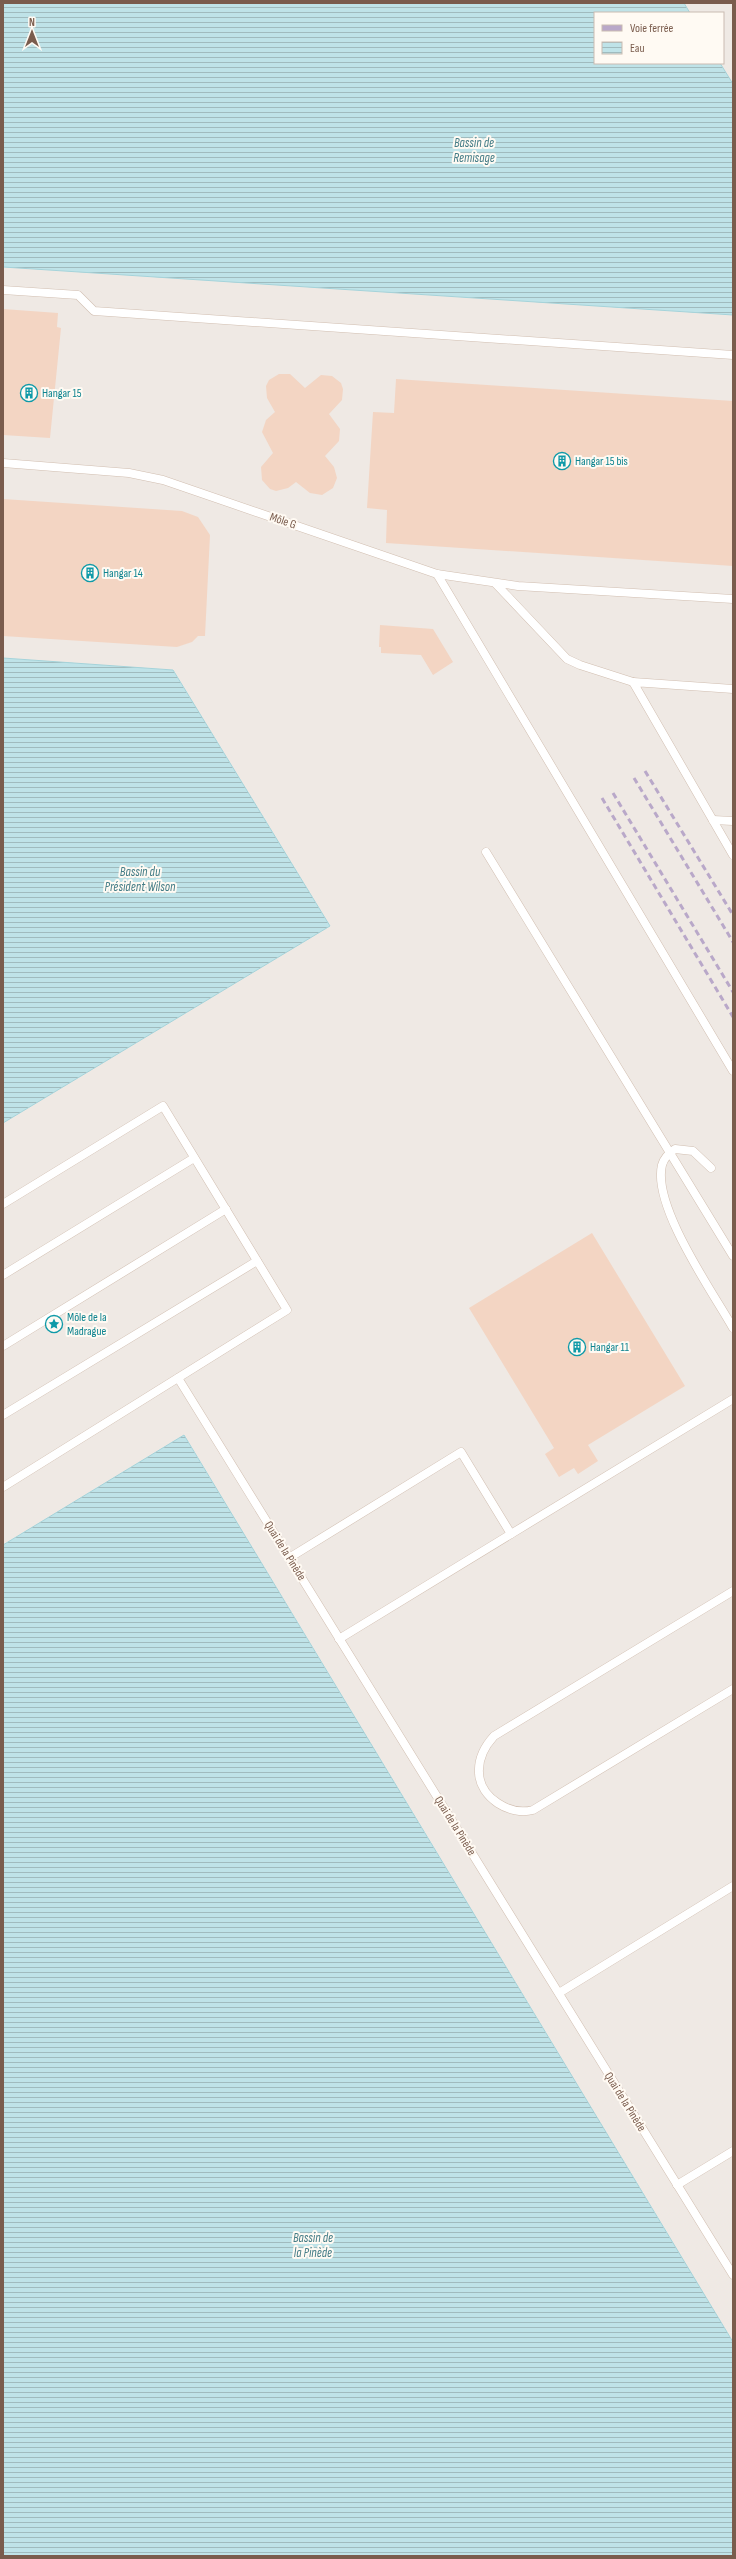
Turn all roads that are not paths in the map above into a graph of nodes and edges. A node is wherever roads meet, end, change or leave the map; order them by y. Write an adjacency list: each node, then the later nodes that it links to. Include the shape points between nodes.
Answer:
1 (3, 290): 2 (lane, via 78,295 94,311)
2 (733, 355)
3 (3, 463): 4 (lane, Môle G, via 129,473 163,480)
4 (437, 574): 5 (lane, Môle G); 13 (lane)
5 (496, 584): 6 (lane, Môle G); 7 (lane, via 567,659)
6 (733, 599)
7 (633, 682): 8 (lane); 9 (lane)
8 (733, 689)
9 (713, 820): 10 (lane); 12 (lane)
10 (733, 821)
11 (486, 852): 14 (lane)
12 (733, 855)
13 (733, 1071)
14 (670, 1152): 16 (lane, via 682,1148 693,1150); 19 (lane); 22 (lane, via 662,1165 669,1212)
15 (194, 1158): 17 (lane, via 163,1106); 18 (lane); 21 (lane)
16 (712, 1168)
17 (3, 1204)
18 (226, 1209): 20 (lane); 23 (lane)
19 (733, 1256)
20 (257, 1261): 24 (lane, via 287,1310); 26 (lane)
21 (3, 1275)
22 (733, 1328)
23 (3, 1346)
24 (178, 1378): 27 (lane); 29 (lane, Quai de la Pinède)
25 (733, 1399): 28 (lane)
26 (3, 1415)
27 (3, 1487)
28 (511, 1534): 29 (lane, via 461,1452); 31 (lane)
29 (289, 1558): 31 (lane, Quai de la Pinède)
30 (733, 1591): 32 (lane, via 494,1736 480,1756 478,1775 485,1788 501,1806 516,1812 533,1810)
31 (339, 1638): 34 (lane, Quai de la Pinède)
32 (733, 1689)
33 (733, 1886): 34 (lane)
34 (559, 1993): 36 (lane, Quai de la Pinède)
35 (733, 2151): 36 (lane)
36 (676, 2185): 37 (lane, Quai de la Pinède)
37 (733, 2275)

